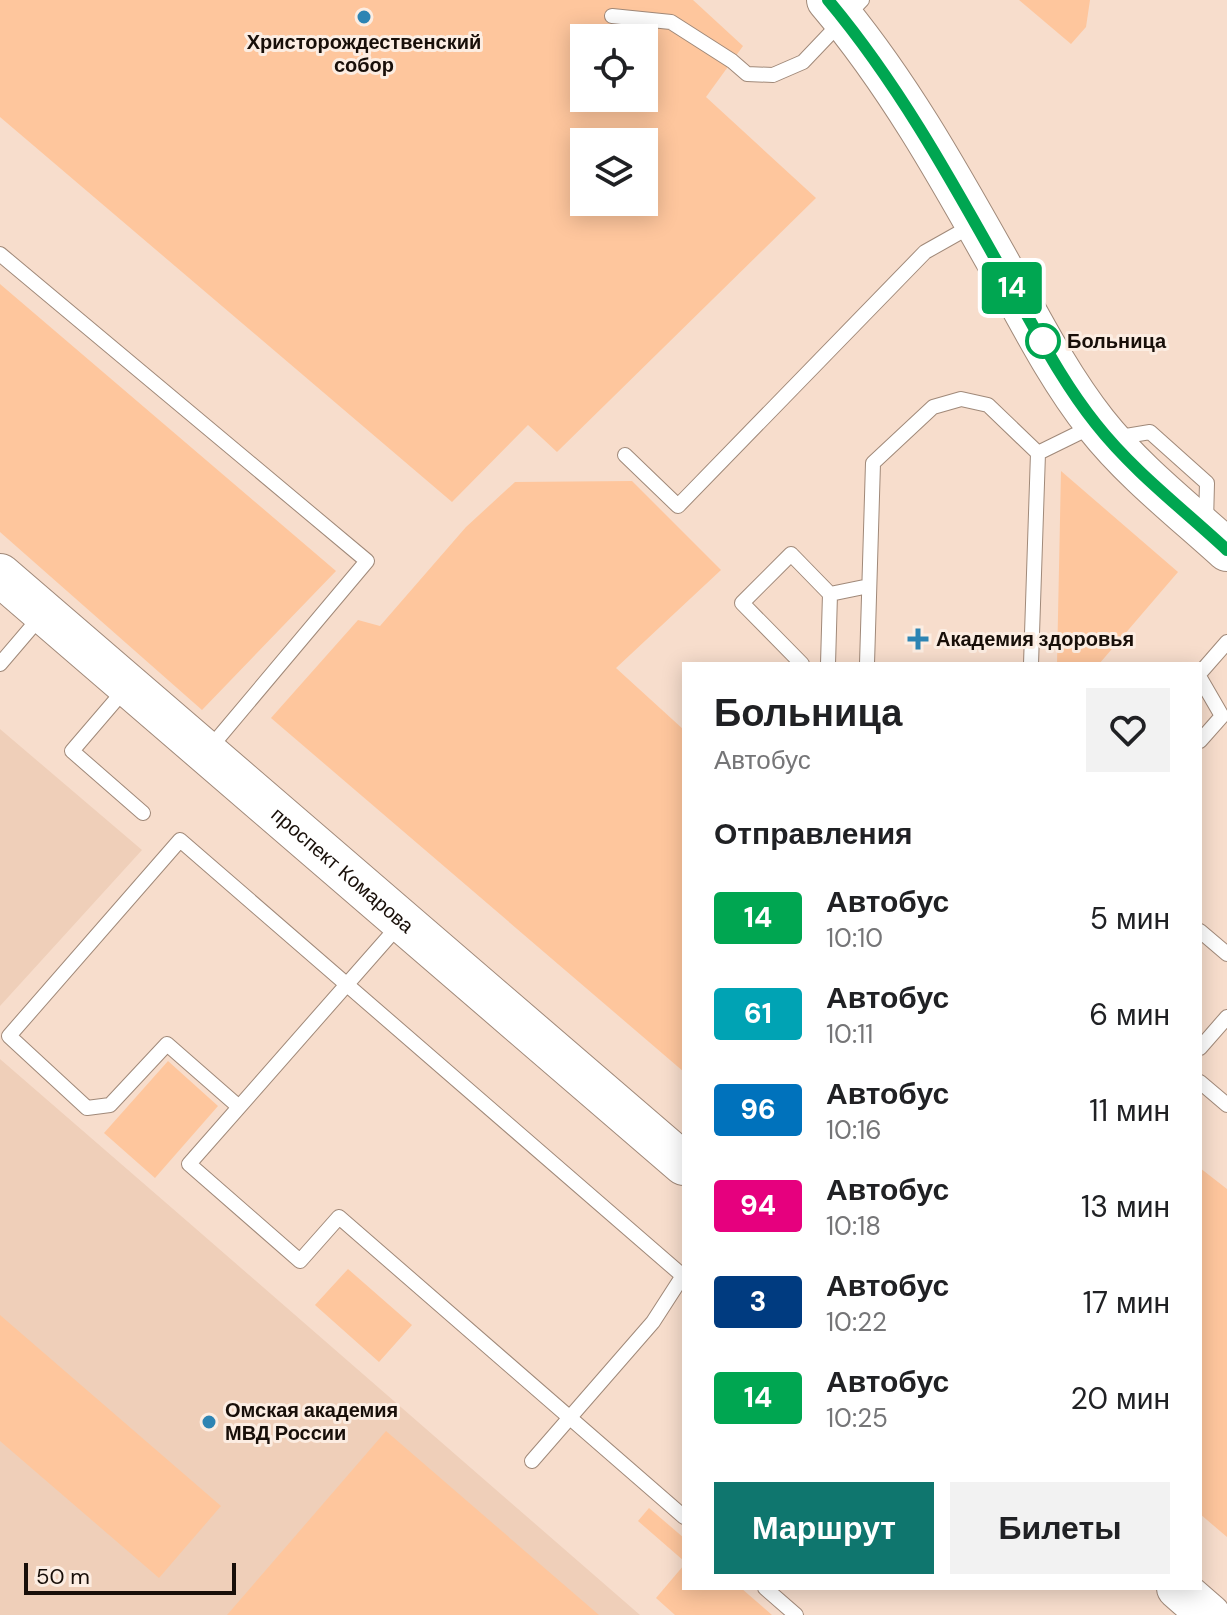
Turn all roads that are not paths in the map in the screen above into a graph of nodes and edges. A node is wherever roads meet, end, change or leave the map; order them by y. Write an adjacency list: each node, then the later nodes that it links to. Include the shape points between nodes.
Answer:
1 (845, 6): 2 (lane, via 803,62 773,75 747,74 671,22); 3 (main road)
2 (612, 16)
3 (976, 223): 5 (main road, via 1066,382); 7 (lane, via 925,252 678,506)
4 (0, 254): 24 (lane, via 367,561)
5 (1103, 431): 6 (lane); 8 (main road)
6 (1038, 453): 10 (lane, via 988,405 961,399 933,407 873,463); 17 (lane)
7 (625, 455)
8 (1216, 540)
9 (0, 575): 12 (main road, проспект Комарова)
10 (869, 586): 11 (lane); 16 (lane)
11 (830, 594): 14 (lane, via 791,554 742,603); 15 (lane)
12 (44, 612): 18 (lane); 21 (main road, проспект Комарова)
13 (1227, 642): 19 (lane)
14 (800, 662)
15 (828, 662)
16 (867, 662)
17 (1031, 662)
18 (0, 664)
19 (1202, 673)
20 (1202, 679): 22 (lane)
21 (129, 685): 24 (main road, проспект Комарова); 25 (lane, via 72,751)
22 (1225, 716): 23 (lane)
23 (1202, 739)
24 (207, 752): 26 (main road, проспект Комарова)
25 (143, 813)
26 (403, 920): 29 (lane); 35 (main road, проспект Комарова)
27 (1202, 933): 28 (lane)
28 (1227, 954)
29 (348, 983): 34 (lane); 34 (lane, via 180,840 9,1036 87,1108 110,1105 167,1044); 36 (lane)
30 (1227, 1017): 31 (lane)
31 (1202, 1046)
32 (1202, 1084): 33 (lane)
33 (1227, 1105)
34 (239, 1107): 38 (lane, via 189,1164 300,1261 339,1217)
35 (682, 1162)
36 (682, 1274)
37 (682, 1277): 38 (lane, via 653,1322)
38 (570, 1418): 39 (lane); 40 (lane)
39 (532, 1461)
40 (682, 1515)
41 (767, 1590): 43 (lane)
42 (1180, 1590): 44 (main road)
43 (796, 1615)
44 (1209, 1615)

